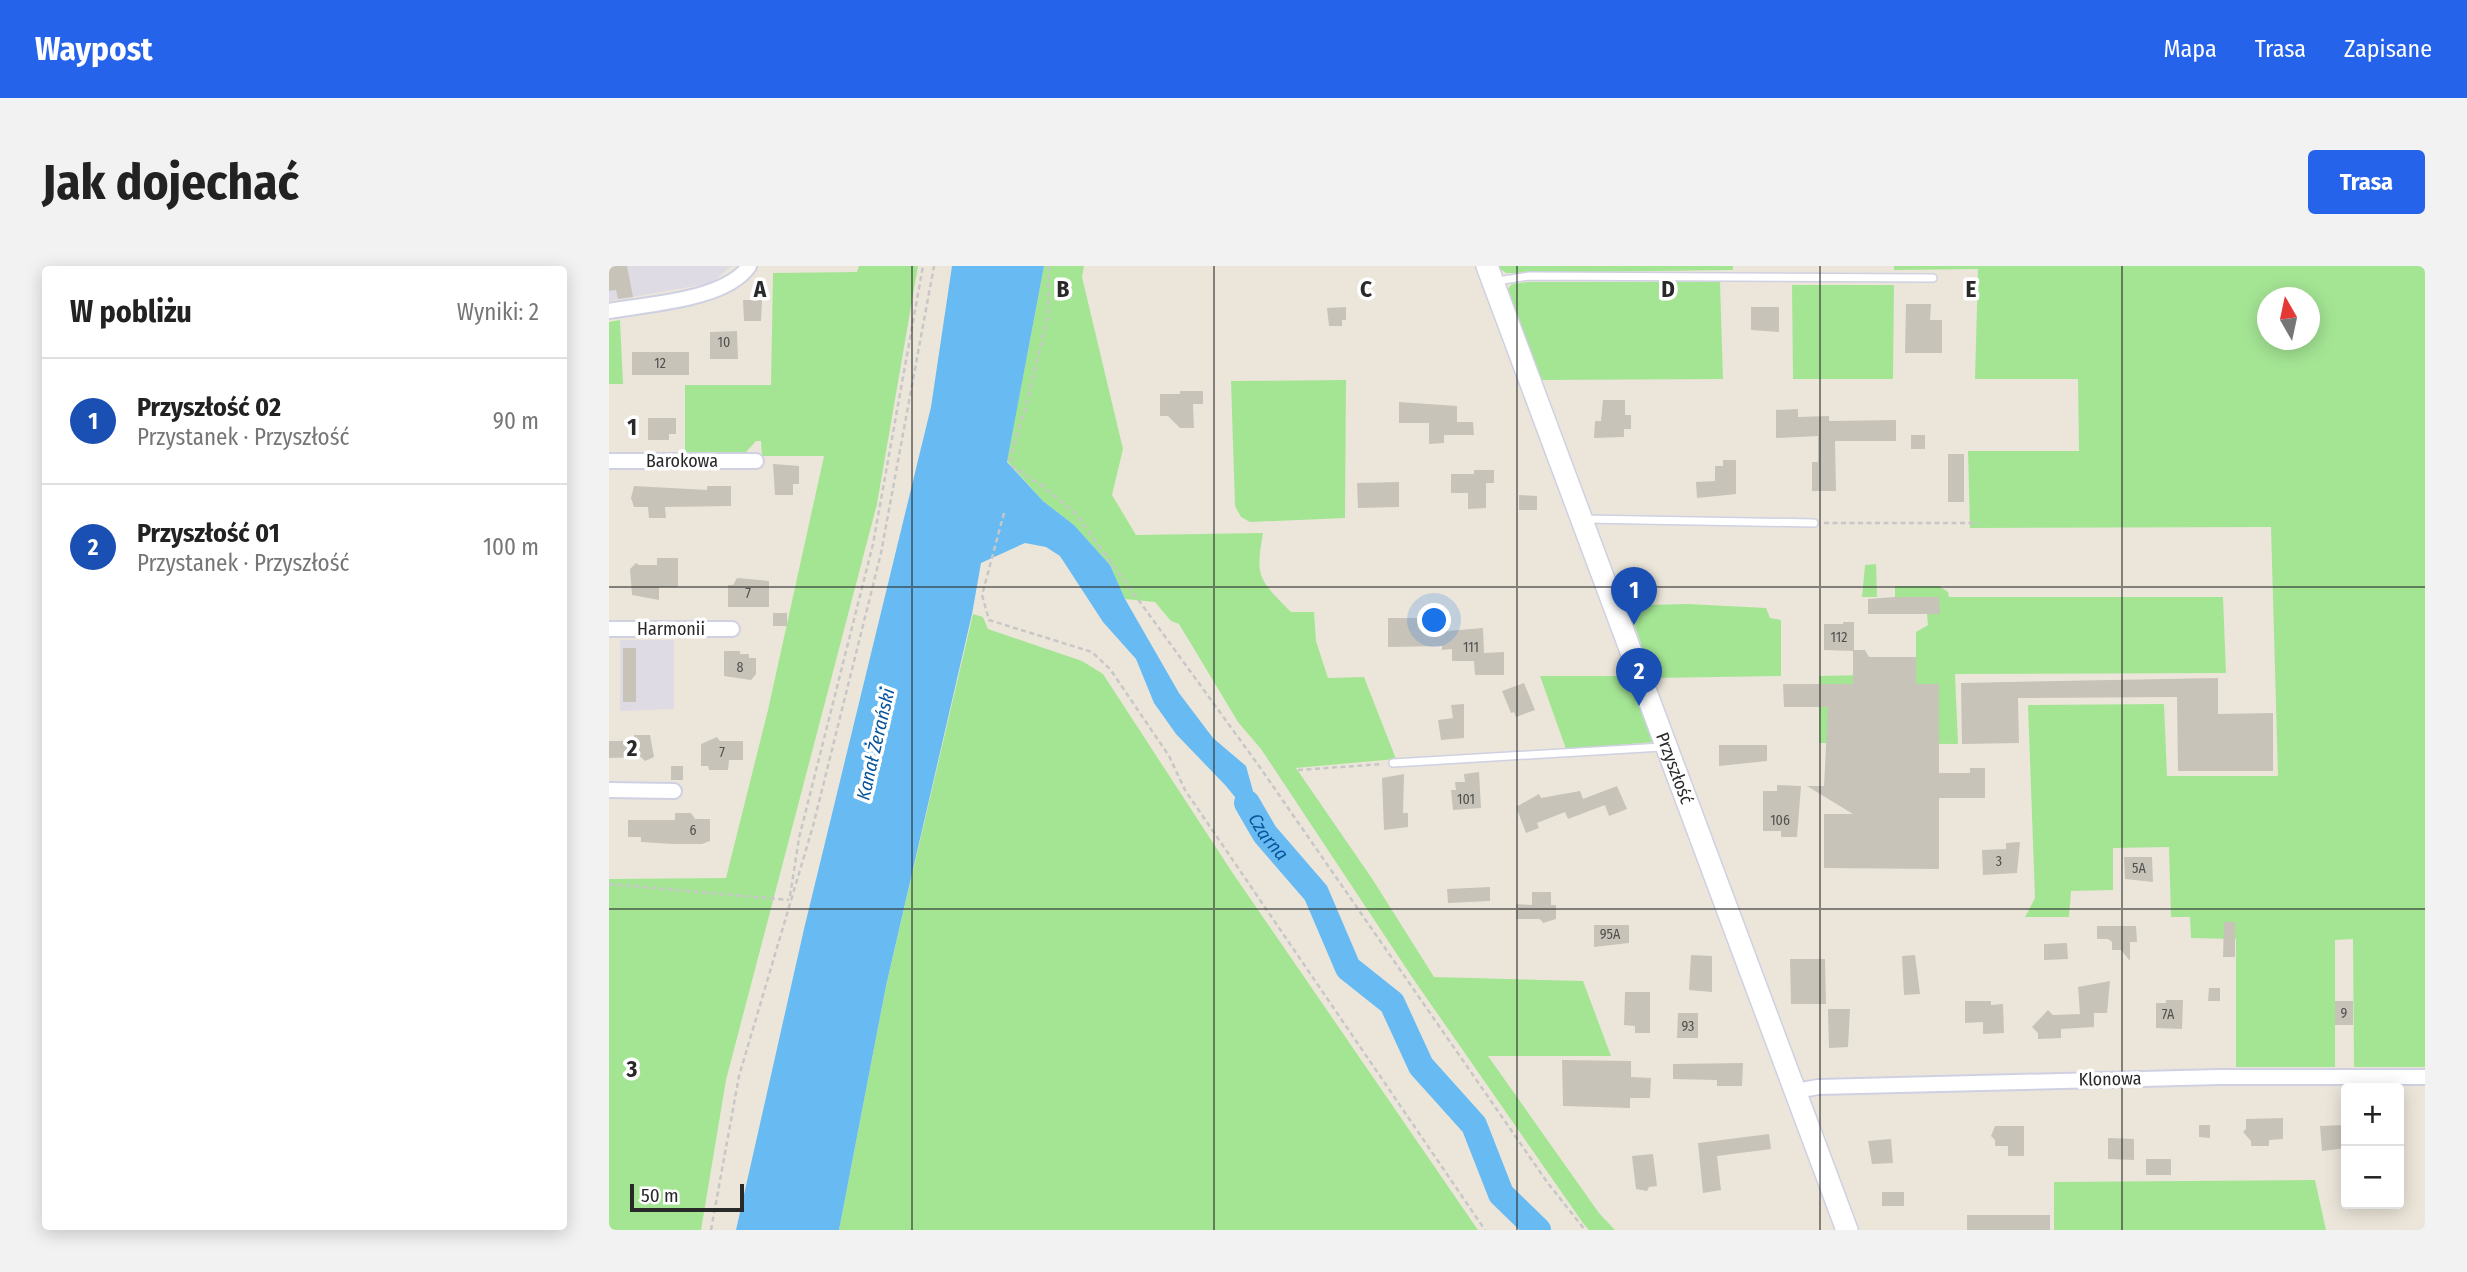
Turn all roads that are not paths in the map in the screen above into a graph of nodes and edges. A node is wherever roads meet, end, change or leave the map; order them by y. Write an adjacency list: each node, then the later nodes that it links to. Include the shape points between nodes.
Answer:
1 (749, 266): 4 (street, via 733,282 709,292)
2 (1490, 274): 3 (lane); 7 (street, Przyszłość)
3 (1933, 278)
4 (609, 311)
5 (609, 461): 6 (street, Barokowa)
6 (756, 461)
7 (1583, 520): 8 (lane); 11 (street, Przyszłość)
8 (1814, 523)
9 (609, 629): 10 (street, Harmonii)
10 (732, 629)
11 (1667, 747): 12 (lane); 16 (street, Przyszłość)
12 (1393, 763)
13 (609, 790): 14 (street)
14 (674, 791)
15 (2425, 1077): 16 (street, Klonowa, via 2193,1077)
16 (1796, 1091): 17 (street, Przyszłość)
17 (1847, 1230)

